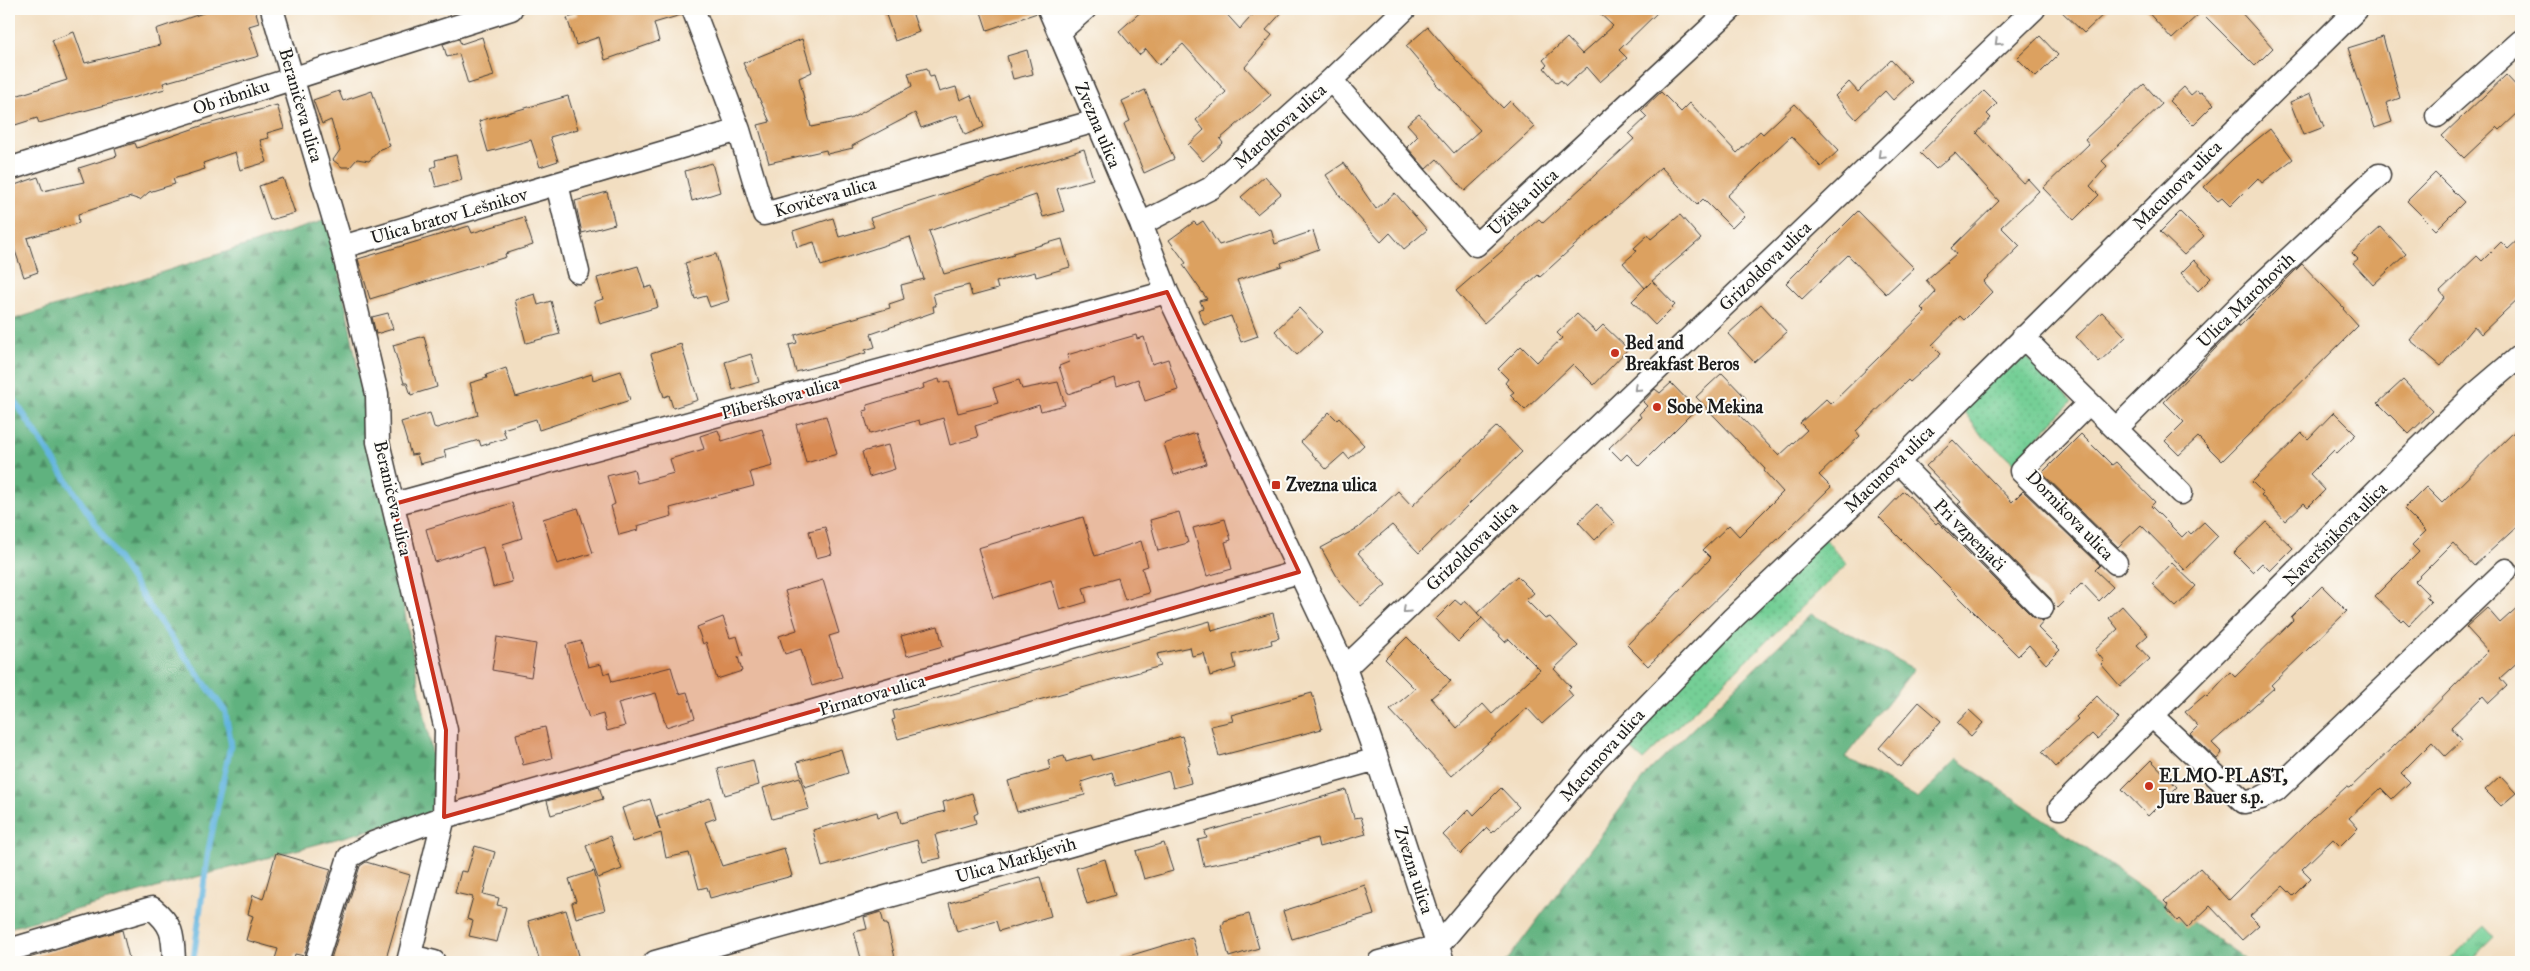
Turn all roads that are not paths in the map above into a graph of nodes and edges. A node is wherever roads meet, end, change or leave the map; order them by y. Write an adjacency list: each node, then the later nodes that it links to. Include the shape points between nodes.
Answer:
1 (272, 9): 12 (street, Beraničeva ulica)
2 (511, 9): 12 (street, Ob ribniku)
3 (693, 9): 16 (street, Kovičeva ulica)
4 (1049, 9): 10 (street, Zvezna ulica)
5 (1085, 9): 10 (street)
6 (1405, 9): 13 (street, Maroltova ulica)
7 (1730, 9): 13 (street, Užiška ulica, via 1476,245)
8 (2034, 9): 35 (street, Grizoldova ulica, one-way to 35)
9 (2357, 9): 24 (street, Macunova ulica)
10 (1059, 32): 15 (street, Zvezna ulica)
11 (2521, 40): 14 (street)
12 (294, 77): 17 (street, Ob ribniku); 21 (street, Beraničeva ulica)
13 (1331, 80): 20 (street, Maroltova ulica, via 1211,188)
14 (2437, 116)
15 (1096, 121): 16 (street, Kovičeva ulica, via 764,214); 20 (street, Zvezna ulica)
16 (740, 130): 19 (street, Ulica bratov Lešnikov)
17 (9, 169)
18 (2379, 175): 27 (street, Ulica Marohovih, via 2252,293)
19 (557, 184): 21 (street, Ulica bratov Lešnikov); 22 (street)
20 (1141, 224): 23 (street, Zvezna ulica)
21 (342, 247): 30 (street, Beraničeva ulica, via 377,394 378,442)
22 (578, 272)
23 (1167, 292): 30 (street, Pliberškova ulica); 33 (street, Zvezna ulica)
24 (2024, 337): 26 (street); 28 (street, Macunova ulica)
25 (2521, 355): 36 (street, Naveršnikova ulica, via 2460,409)
26 (2088, 404): 27 (street); 31 (street, Dornikova ulica, via 2022,471)
27 (2117, 428): 29 (street)
28 (1898, 462): 34 (street, Pri vzpenjači); 41 (street, Macunova ulica, via 1733,618 1603,752)
29 (2181, 493)
30 (394, 504): 39 (street, Beraničeva ulica, via 446,730)
31 (2116, 563)
32 (2506, 570): 36 (street, via 2276,790 2261,798 2244,802)
33 (1299, 572): 35 (street, Zvezna ulica); 39 (street, Pirnatova ulica)
34 (2042, 608)
35 (1345, 668): 37 (street, Zvezna ulica)
36 (2152, 716): 38 (street, Naveršnikova ulica)
37 (1378, 758): 41 (street, Zvezna ulica); 46 (street, Ulica Markljevih)
38 (2060, 808)
39 (444, 817): 42 (street, Beraničeva ulica); 44 (street, Pirnatova ulica, via 373,842 349,857)
40 (9, 950): 43 (street, via 152,908 165,919 173,934)
41 (1441, 954): 47 (street)
42 (409, 959): 45 (street)
43 (174, 962)
44 (316, 962)
45 (434, 962)
46 (655, 962)
47 (1379, 962)

